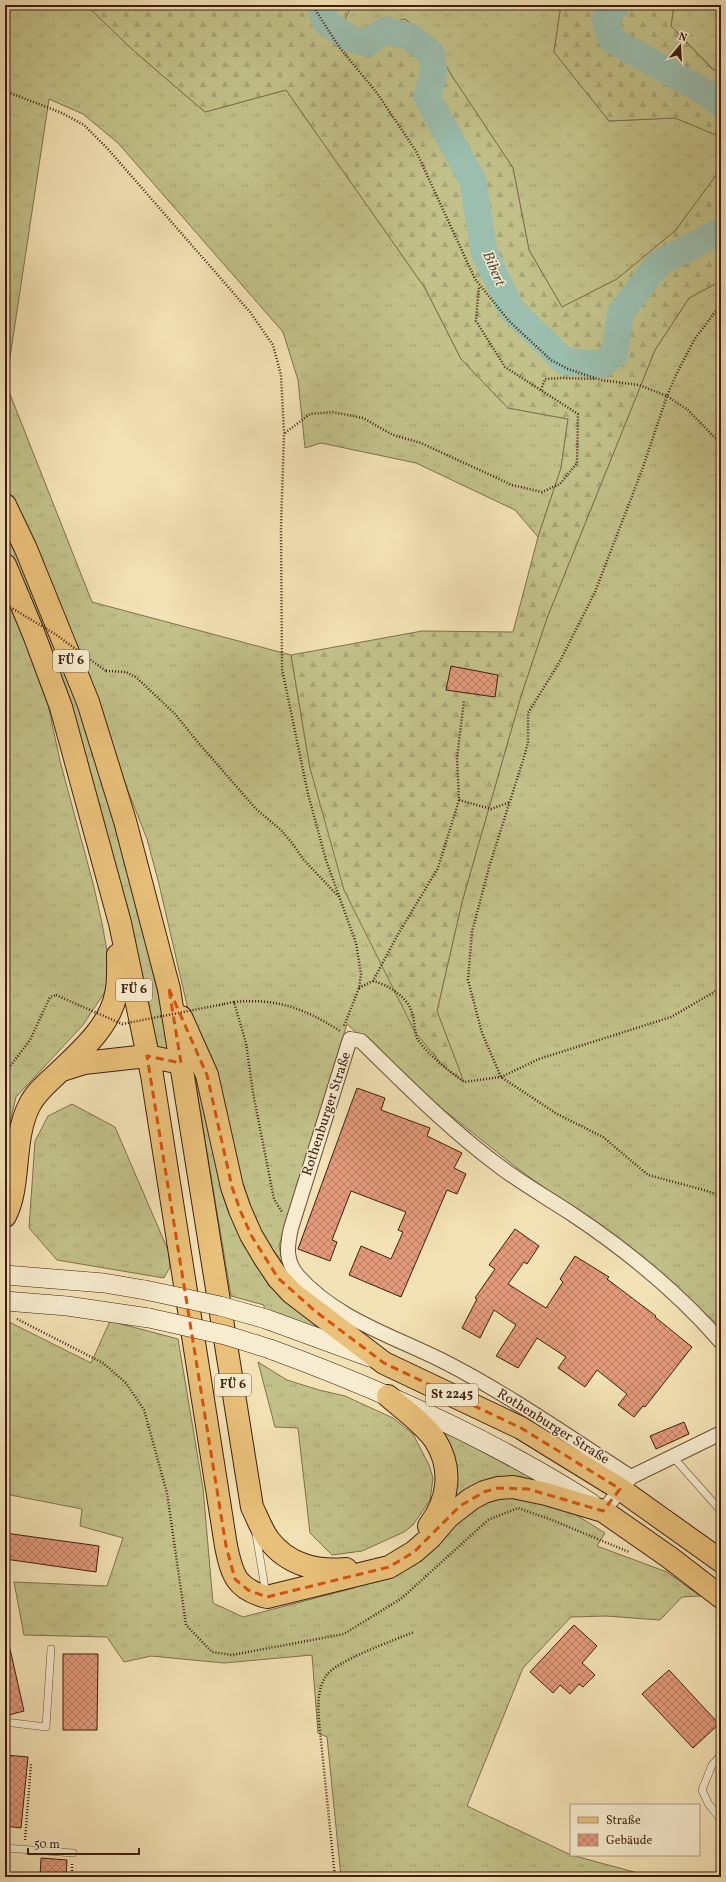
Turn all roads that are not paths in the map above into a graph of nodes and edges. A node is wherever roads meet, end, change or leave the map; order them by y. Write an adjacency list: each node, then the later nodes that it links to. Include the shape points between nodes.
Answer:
1 (5, 506): 4 (main road, FÜ 6, via 26,549 90,709 125,821)
2 (5, 565): 3 (main road, FÜ 6, via 61,707)
3 (120, 923): 5 (main road, FÜ 6); 7 (main road, via 116,994 111,1011 94,1036)
4 (169, 989): 6 (main road, FÜ 6); 12 (main road, via 207,1075 232,1187 251,1235 278,1278 292,1293)
5 (148, 1056): 6 (main road); 7 (main road, via 84,1063); 21 (main road, FÜ 6, via 231,1570 235,1579 248,1590)
6 (181, 1063): 17 (main road, FÜ 6)
7 (61, 1071): 8 (main road, via 35,1095 24,1117 12,1193)
8 (5, 1216)
9 (5, 1275): 12 (main road, Rothenburger Straße / St 2245, bridge, via 104,1283 220,1306 266,1319)
10 (9, 1309): 13 (main road, St 2245, bridge, via 67,1306 149,1318 225,1335 270,1349)
11 (721, 1342): 16 (street, Rothenburger Straße, via 687,1305 640,1264 571,1213 503,1169 434,1112 361,1041 346,1036 290,1228 287,1246 291,1266 306,1284 324,1299 372,1329 443,1361 500,1392)
12 (384, 1362): 16 (main road, Rothenburger Straße / St 2245, via 520,1428)
13 (388, 1396): 17 (main road, via 434,1440 445,1465 446,1493 441,1506 436,1518 416,1540 390,1557 375,1562 345,1569 313,1568 296,1562 279,1551 268,1539); 18 (main road, St 2245, via 456,1426 509,1454)
14 (721, 1433): 15 (street)
15 (673, 1457): 16 (street); 19 (lane)
16 (625, 1483): 18 (street); 20 (main road, Rothenburger Straße / St 2245)
17 (252, 1506): 21 (lane)
18 (603, 1511): 21 (main road, via 528,1490 498,1488 484,1492 460,1506 414,1552 389,1567); 22 (main road, St 2245)
19 (721, 1511)
20 (721, 1561)
21 (267, 1596)
22 (721, 1597)
23 (51, 1649): 24 (lane, via 46,1727)
24 (5, 1722)
25 (721, 1755): 26 (lane, via 712,1765 702,1790)
26 (721, 1820)
27 (5, 1848): 28 (lane)
28 (73, 1852)

